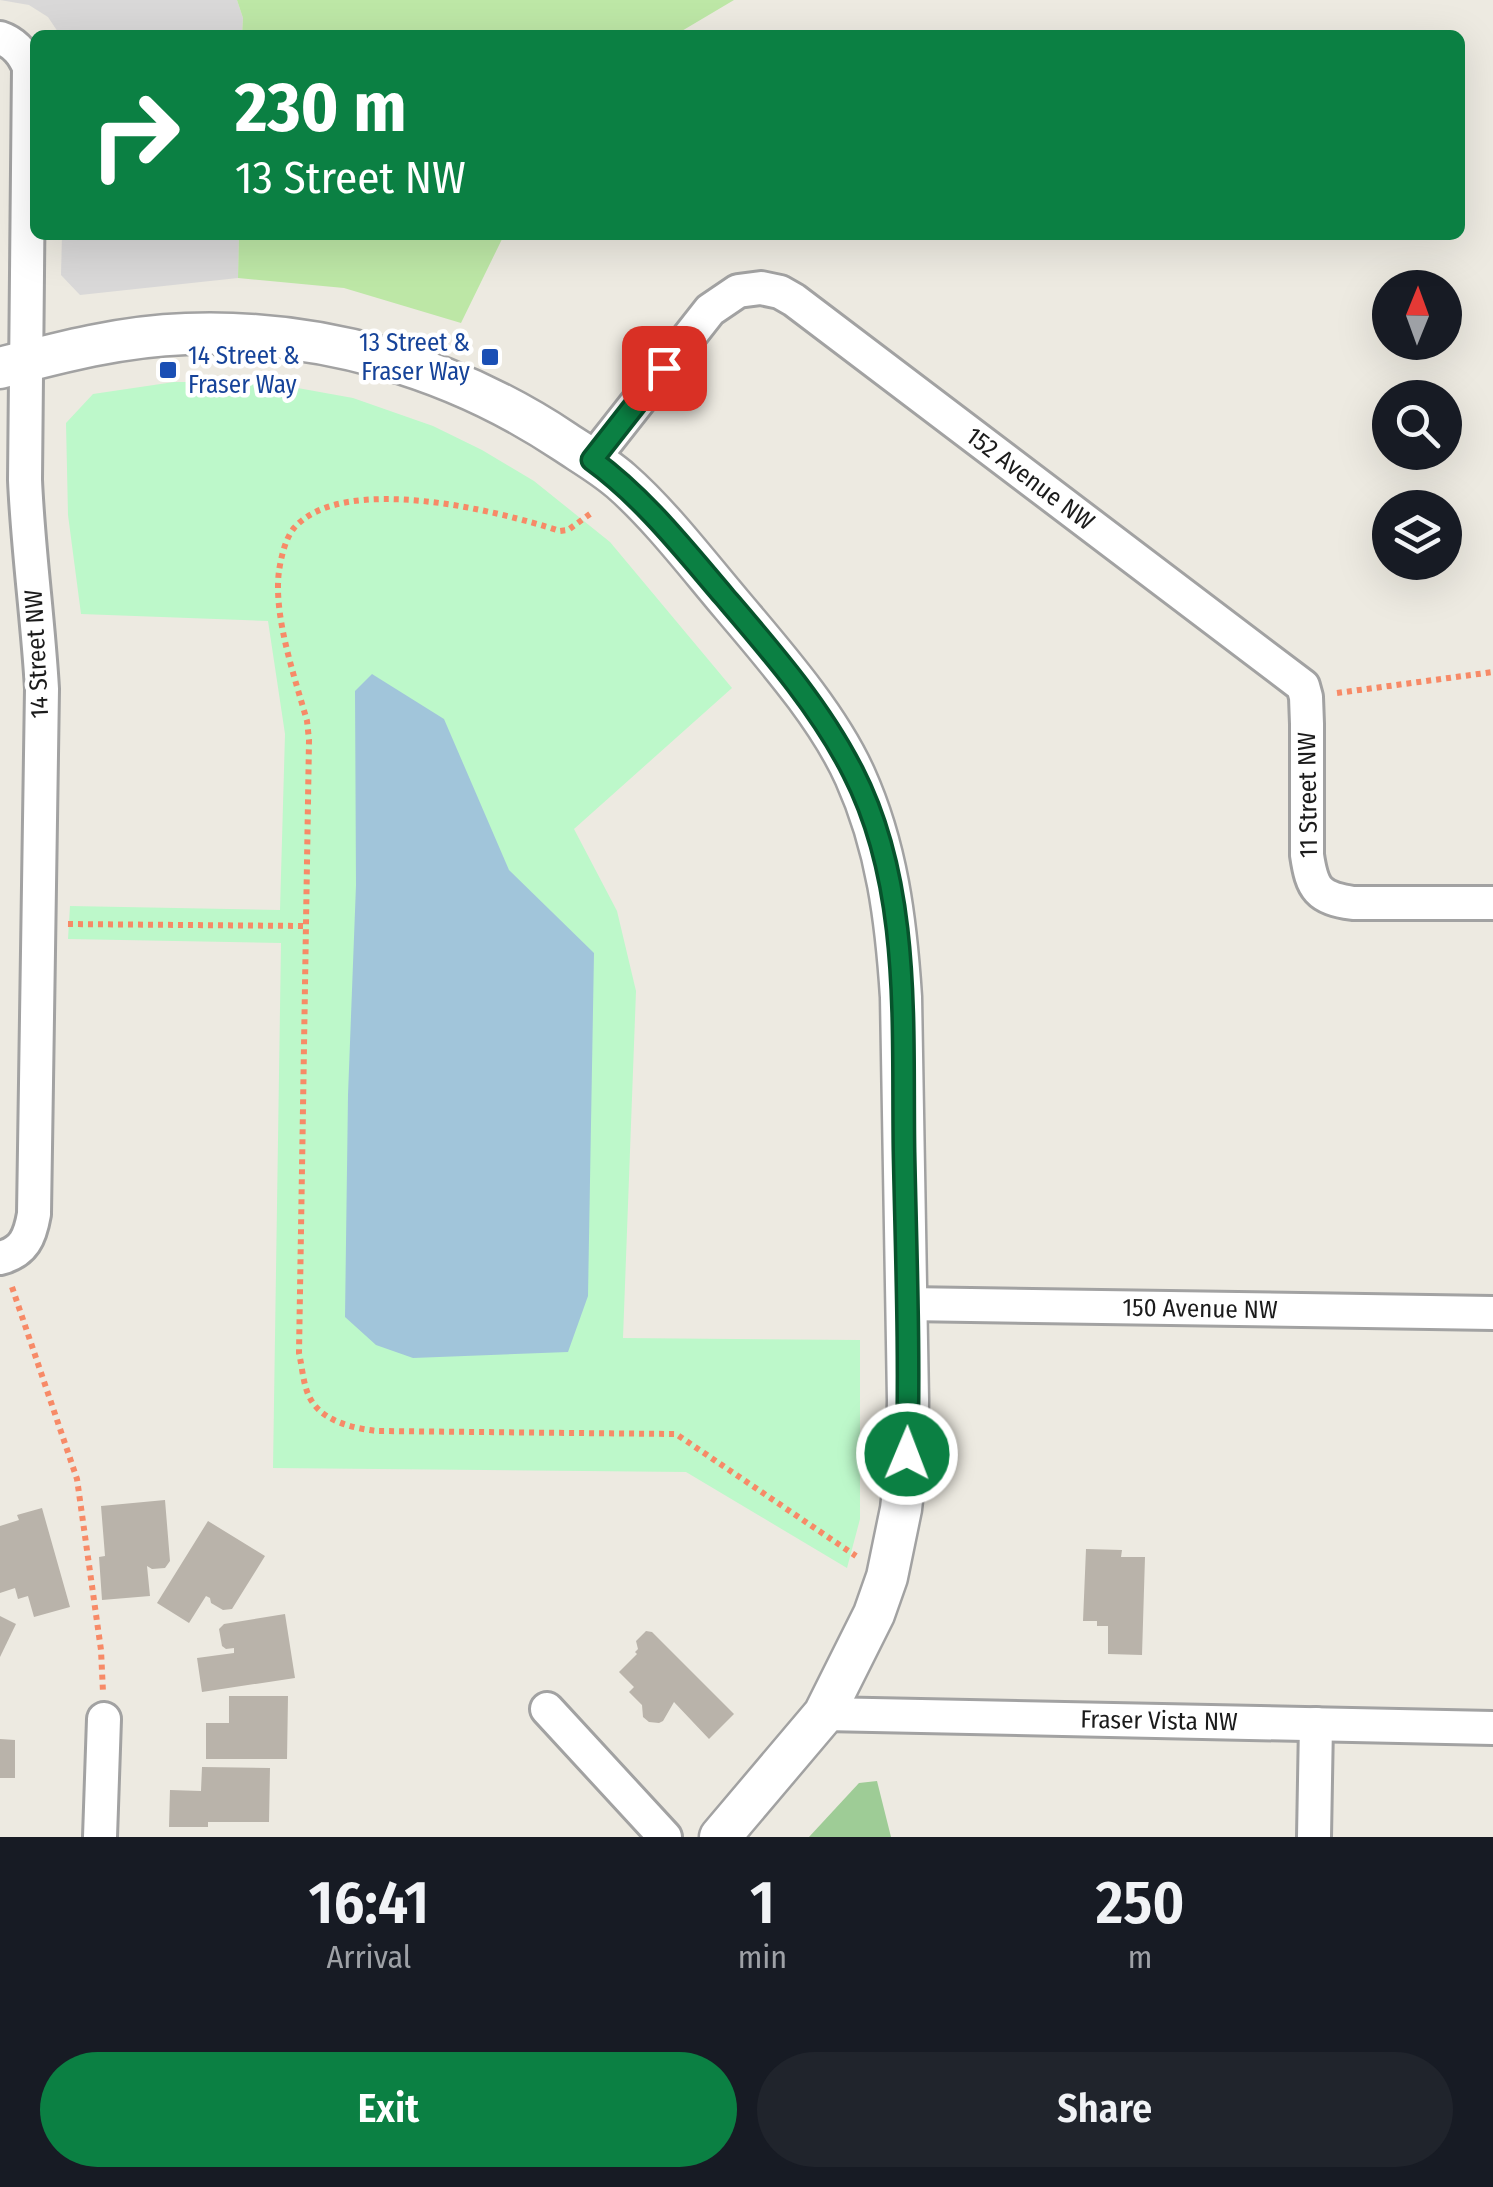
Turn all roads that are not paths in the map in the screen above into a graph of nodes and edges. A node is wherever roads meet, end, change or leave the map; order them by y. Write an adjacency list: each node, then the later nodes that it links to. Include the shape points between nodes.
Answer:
1 (11, 45): 2 (street, 14 Street NW)
2 (30, 67)
3 (30, 103): 4 (street, 14 Street NW)
4 (13, 364): 5 (street, via 111,341 185,334 334,345 436,374 541,426); 8 (street, 14 Street NW, via 42,689 34,1214 32,1230)
5 (592, 460): 6 (street, 152 Avenue NW, via 710,310 738,291 780,292 1291,677); 9 (street, via 656,518 784,668 854,774 874,824 898,941)
6 (1306, 697): 7 (street, 11 Street NW, via 1307,855 1318,891 1353,902)
7 (1493, 903)
8 (7, 1256)
9 (908, 1304): 10 (street, 150 Avenue NW); 12 (street, via 907,1454 887,1577)
10 (1493, 1314)
11 (547, 1708): 17 (street)
12 (824, 1714): 14 (street, Fraser Vista NW); 18 (street)
13 (104, 1718): 16 (street)
14 (1316, 1724): 15 (street, Fraser Vista NW); 19 (street)
15 (1493, 1728)
16 (100, 1837)
17 (665, 1837)
18 (720, 1837)
19 (1314, 1837)

